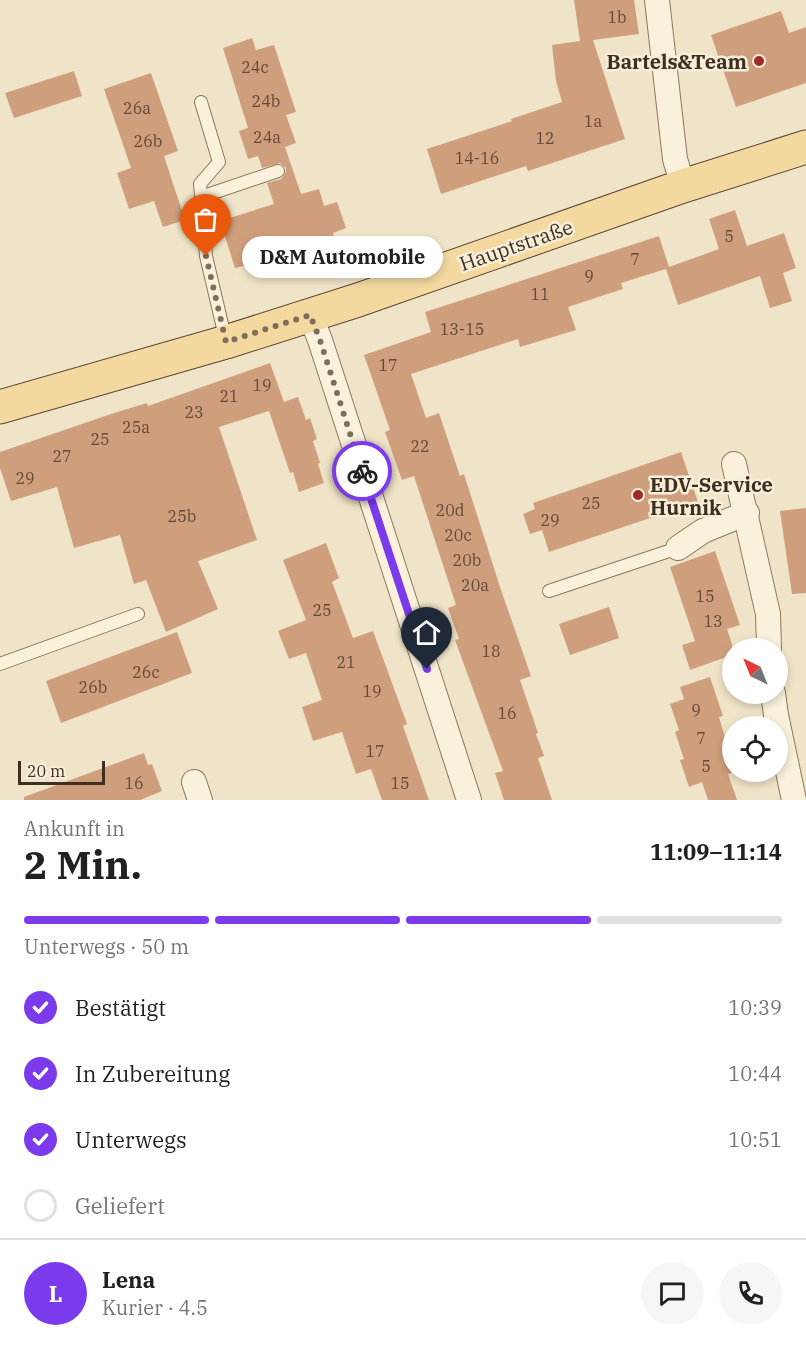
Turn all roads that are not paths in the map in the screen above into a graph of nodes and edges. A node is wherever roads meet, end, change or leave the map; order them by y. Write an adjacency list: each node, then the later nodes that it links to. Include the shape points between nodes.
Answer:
1 (657, 0): 5 (street, via 675,159)
2 (201, 102): 6 (lane, via 219,162 200,184)
3 (806, 147): 5 (main road, Hauptstraße)
4 (279, 171): 6 (lane)
5 (683, 186): 7 (main road, Hauptstraße)
6 (201, 197): 8 (lane, via 206,256)
7 (310, 315): 8 (main road, Hauptstraße); 18 (street)
8 (226, 342): 9 (main road, Hauptstraße)
9 (0, 407)
10 (734, 464): 11 (street)
11 (747, 513): 12 (street, via 703,531); 15 (street, via 768,614)
12 (678, 548): 13 (lane)
13 (549, 591)
14 (138, 614): 16 (lane)
15 (769, 638)
16 (0, 664)
17 (775, 704): 19 (street)
18 (469, 800)
19 (794, 800)

